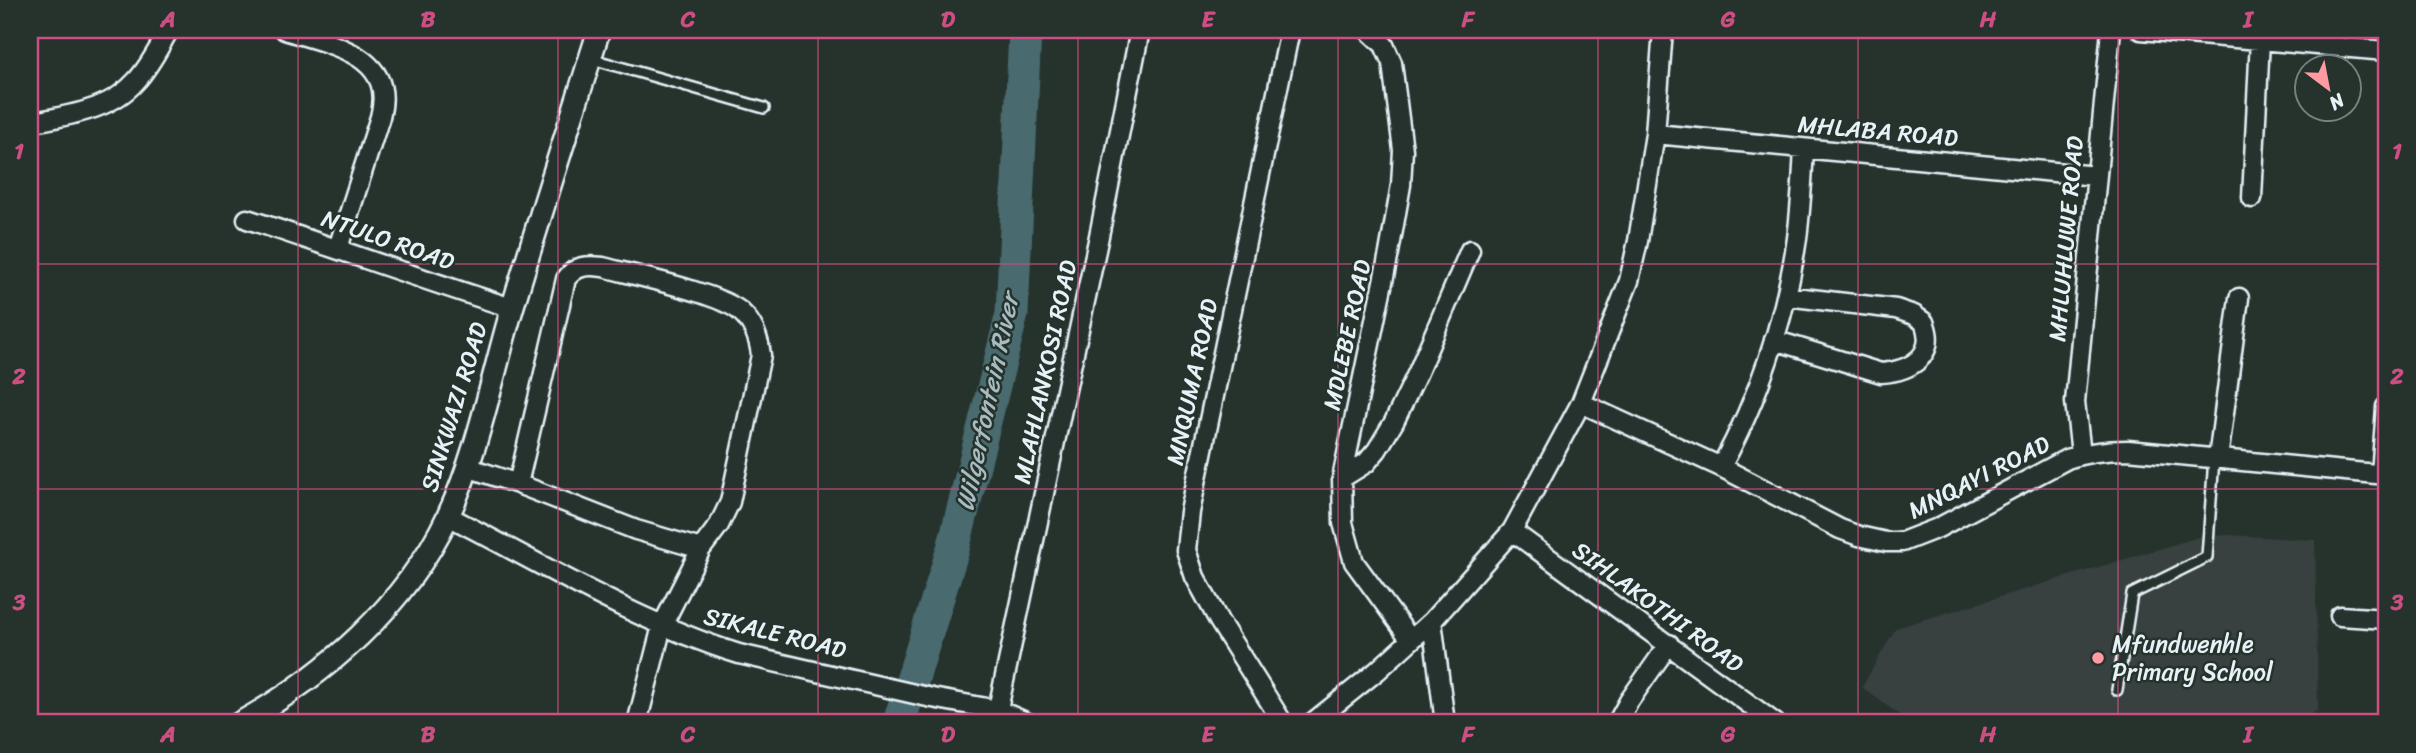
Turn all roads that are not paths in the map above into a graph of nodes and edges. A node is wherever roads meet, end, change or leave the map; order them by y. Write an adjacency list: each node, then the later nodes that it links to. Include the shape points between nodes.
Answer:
1 (169, 30): 15 (street, via 137,81 122,94 105,105)
2 (285, 30): 21 (street, via 366,61 383,88 382,110)
3 (599, 30): 13 (street, SINKWAZI ROAD)
4 (1140, 30): 46 (street, MLAHLANKOSI ROAD)
5 (1290, 30): 50 (street, MNQUMA ROAD, via 1186,540 1195,578)
6 (1368, 30): 34 (street, MDLEBE ROAD, via 1384,45 1392,63 1403,150 1401,185)
7 (1663, 30): 16 (street)
8 (2111, 30): 18 (street, MHLUHLUWE ROAD)
9 (2141, 30): 11 (street)
10 (2290, 36): 11 (street); 12 (street)
11 (2260, 40): 19 (street)
12 (2386, 51)
13 (590, 58): 14 (lane); 25 (street, SINKWAZI ROAD)
14 (764, 108)
15 (30, 123)
16 (1655, 134): 17 (street, MHLABA ROAD); 27 (street, via 1629,281)
17 (1804, 149): 18 (street, MHLABA ROAD); 23 (street, via 1797,243)
18 (2096, 176): 29 (street, MHLUHLUWE ROAD, via 2075,402)
19 (2252, 198)
20 (247, 219): 21 (street, NTULO ROAD)
21 (338, 248): 25 (street, NTULO ROAD)
22 (1470, 250): 34 (street, via 1394,422 1366,463)
23 (1786, 296): 26 (street); 26 (street, via 1896,309 1924,322 1929,342 1922,357 1895,372 1881,373)
24 (2239, 298): 30 (street)
25 (512, 308): 31 (street, SINKWAZI ROAD)
26 (1774, 340): 32 (street, via 1757,395)
27 (1581, 402): 32 (street, MNQAYI ROAD); 37 (street)
28 (2386, 407): 33 (street)
29 (2081, 454): 30 (street, MNQAYI ROAD, via 2128,450); 32 (street, MNQAYI ROAD, via 1938,528 1886,542 1840,528)
30 (2216, 458): 33 (street, MNQAYI ROAD); 45 (lane, via 2207,557 2132,594)
31 (467, 467): 35 (street); 36 (street, SINKWAZI ROAD)
32 (1721, 467)
33 (2383, 475)
34 (1342, 478): 43 (street, MDLEBE ROAD, via 1343,523 1354,562)
35 (518, 484): 38 (street, via 636,530); 38 (street, via 566,279 572,272 587,265 603,267 727,302 751,322 761,355 730,502)
36 (448, 516): 42 (street, SIKALE ROAD); 47 (street, SINKWAZI ROAD, via 396,597 356,640 274,704)
37 (1512, 531): 41 (street); 44 (street, SIHLAKOTHI ROAD)
38 (701, 549): 42 (street)
39 (2340, 616): 40 (street)
40 (2386, 620)
41 (1432, 621): 43 (street); 52 (street)
42 (662, 626): 46 (street, SIKALE ROAD, via 739,654); 48 (street)
43 (1411, 640): 51 (street)
44 (1669, 645): 53 (street); 54 (street, SIHLAKOTHI ROAD)
45 (2117, 690)
46 (996, 716): 49 (street, SIKALE ROAD)
47 (240, 723)
48 (637, 723)
49 (1028, 723)
50 (1283, 723)
51 (1312, 723)
52 (1445, 723)
53 (1617, 723)
54 (1775, 723)

